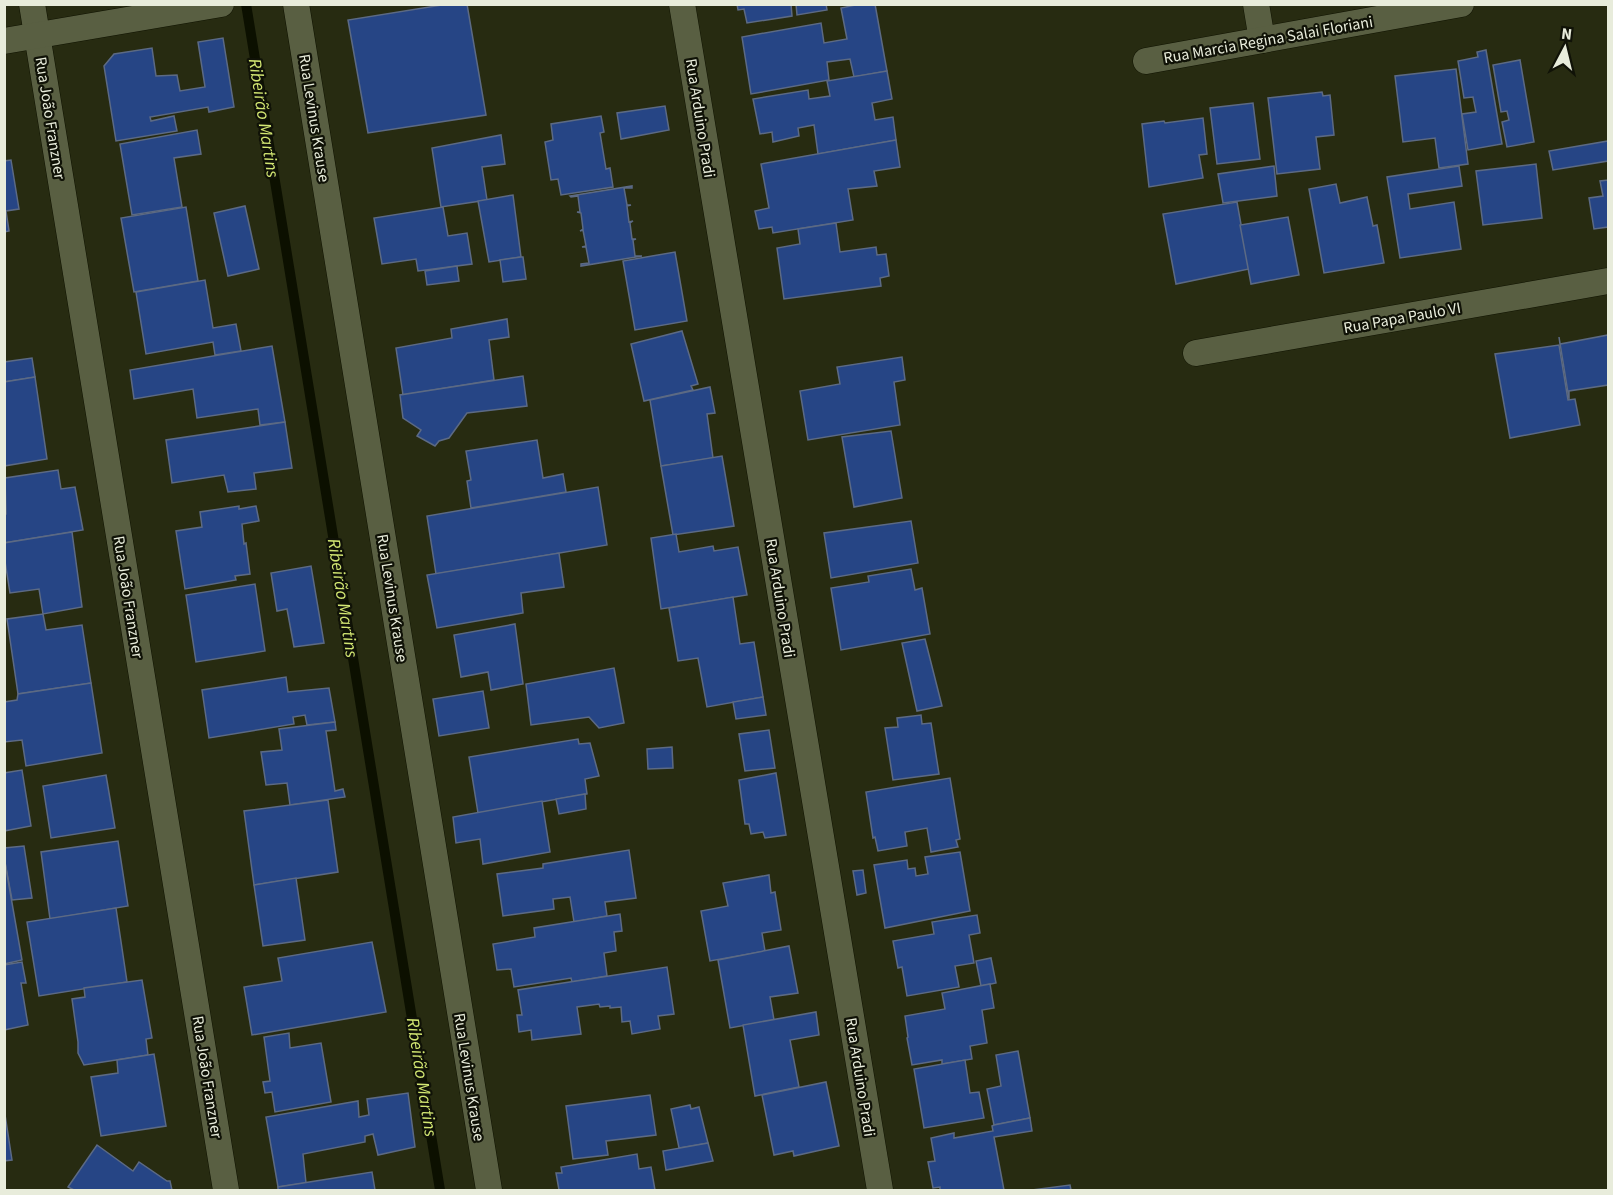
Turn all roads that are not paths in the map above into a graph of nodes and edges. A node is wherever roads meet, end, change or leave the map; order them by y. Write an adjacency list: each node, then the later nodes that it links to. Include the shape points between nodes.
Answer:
1 (32, 4): 7 (street, Rua João Franzner)
2 (296, 4): 14 (street, Rua Levinus Krause)
3 (682, 4): 15 (street, Rua Arduino Pradi)
4 (1256, 4): 8 (street)
5 (1461, 4): 8 (street, Rua Marcia Regina Salai Floriani)
6 (221, 5): 7 (street)
7 (37, 35): 9 (street); 13 (street, Rua João Franzner)
8 (1262, 40): 10 (street, Rua Marcia Regina Salai Floriani)
9 (4, 41)
10 (1146, 61)
11 (1608, 281): 12 (street, Rua Papa Paulo VI)
12 (1196, 354)
13 (226, 1191)
14 (489, 1191)
15 (880, 1191)

